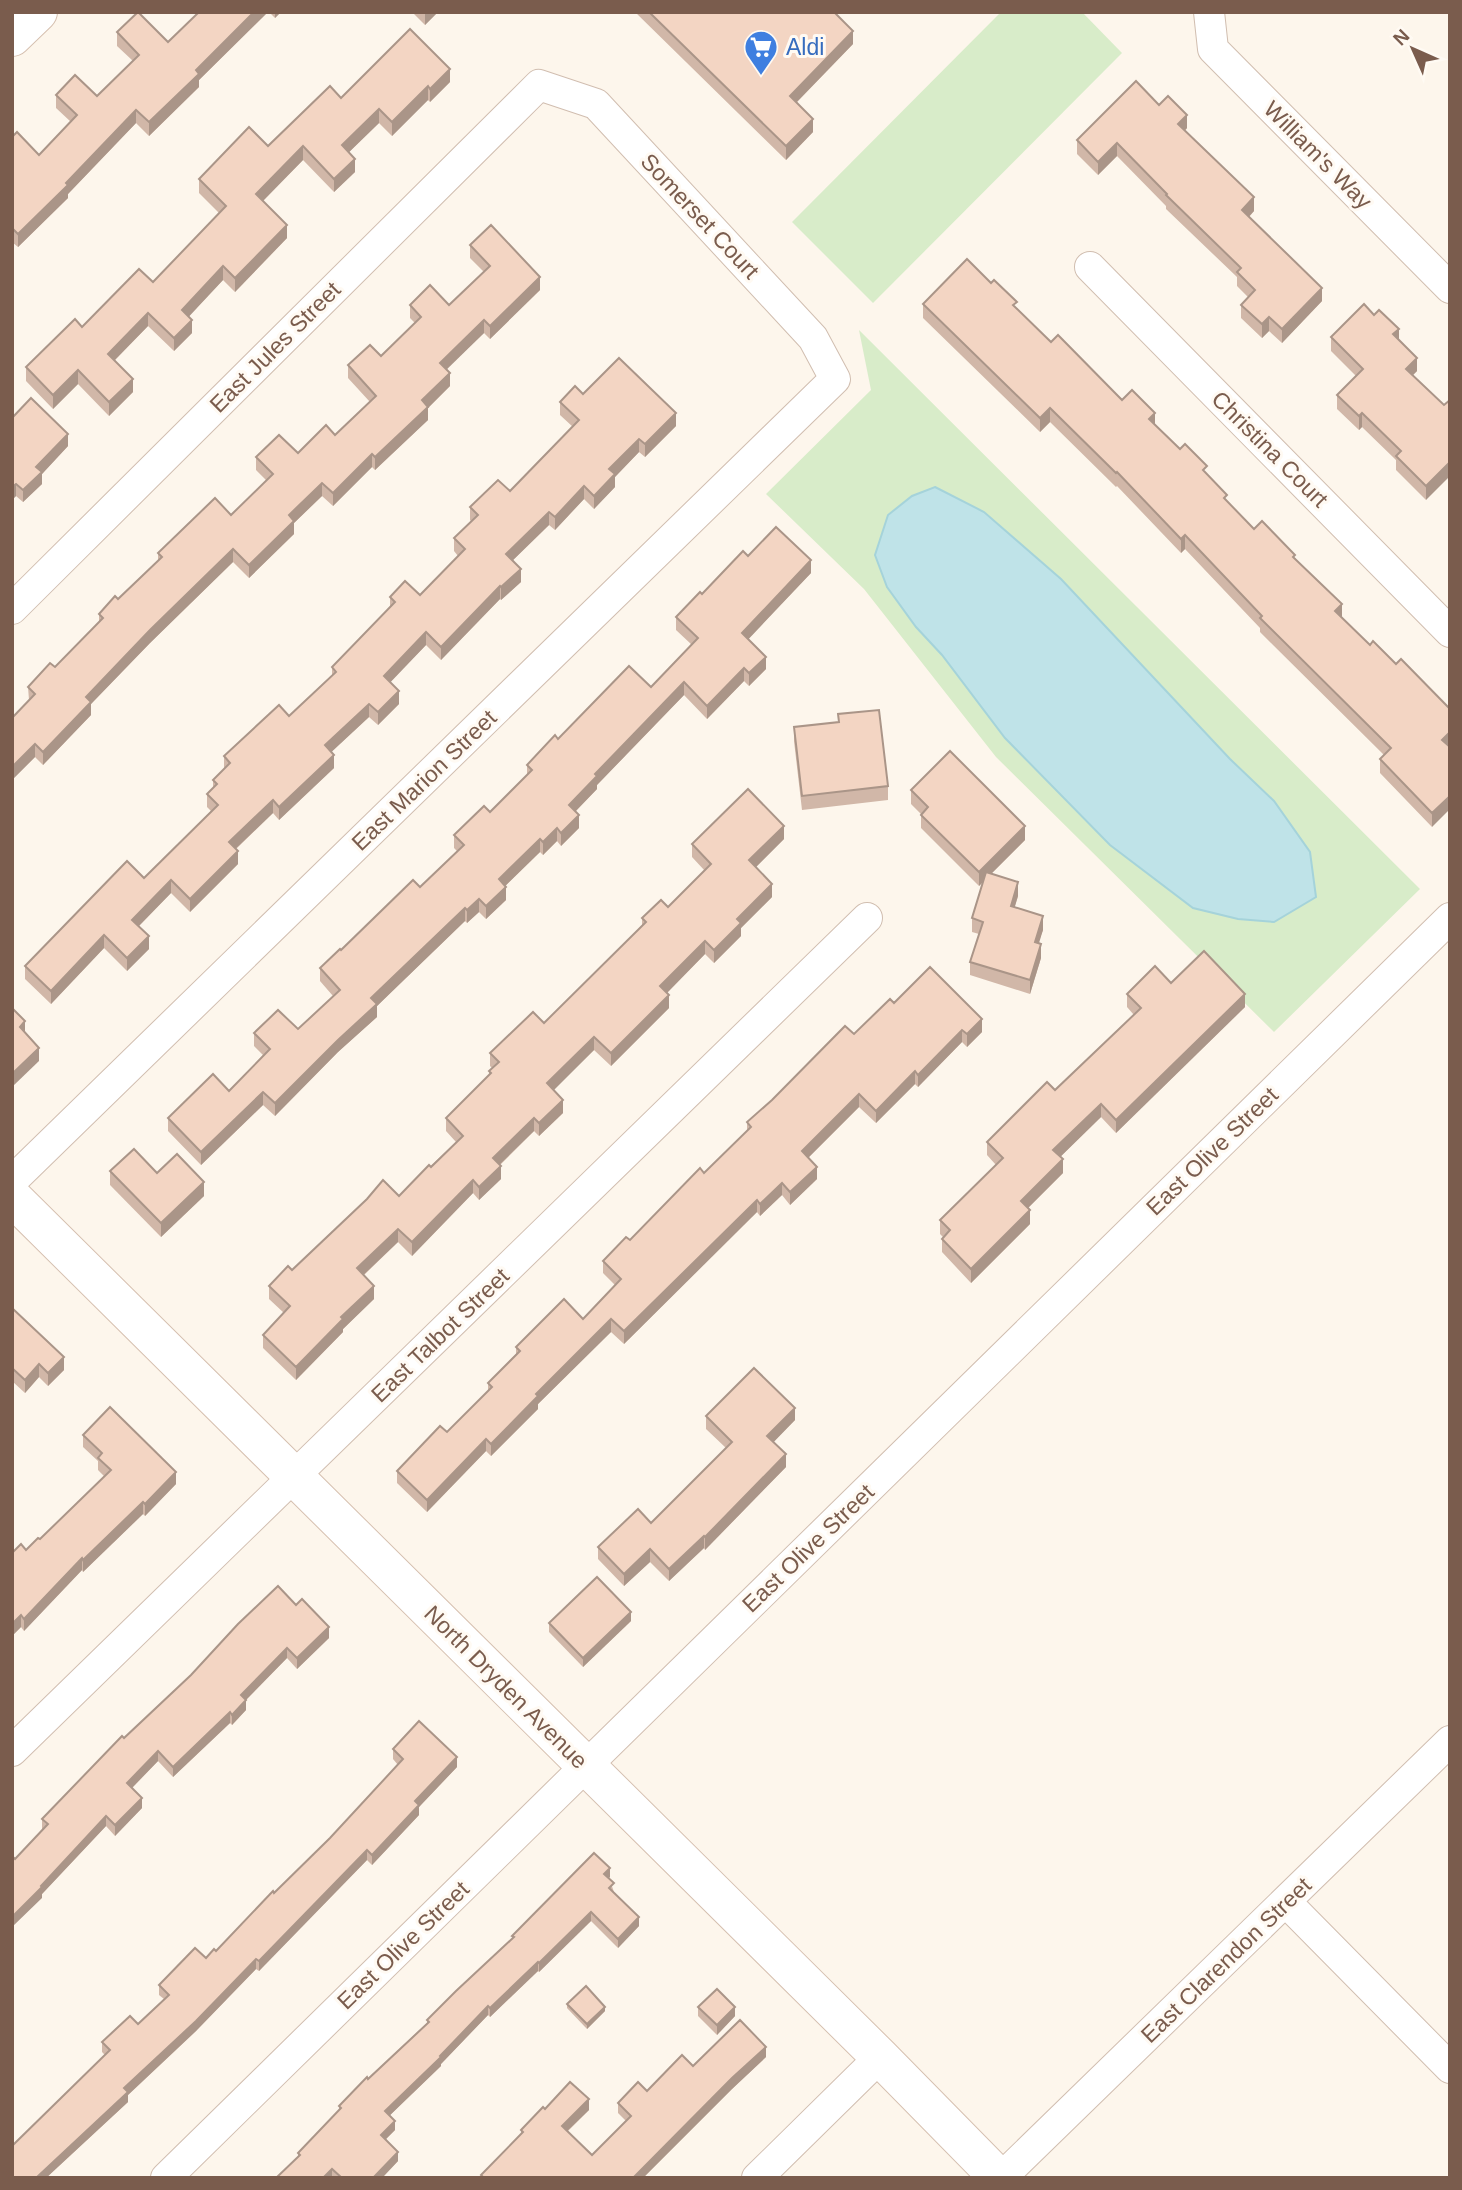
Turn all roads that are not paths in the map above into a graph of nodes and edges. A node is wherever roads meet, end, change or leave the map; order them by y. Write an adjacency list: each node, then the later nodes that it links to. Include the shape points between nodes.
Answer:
1 (38, 12): 3 (street)
2 (1209, 12): 6 (street, William's Way, via 1213,49)
3 (12, 37)
4 (539, 85): 7 (street, Somerset Court, via 596,104 813,338); 8 (street, East Jules Street)
5 (1090, 267): 9 (street, Christina Court)
6 (1450, 288)
7 (835, 379): 12 (street, East Marion Street)
8 (12, 609)
9 (1450, 632)
10 (867, 918): 14 (street, East Talbot Street)
11 (1450, 918): 17 (street, East Olive Street)
12 (12, 1181)
13 (12, 1197): 14 (street, North Dryden Avenue)
14 (294, 1476): 16 (street, East Talbot Street); 17 (street, North Dryden Avenue)
15 (1450, 1741): 18 (street, East Clarendon Street)
16 (12, 1751)
17 (586, 1766): 19 (street, North Dryden Avenue); 21 (street, East Olive Street)
18 (1286, 1902): 20 (street); 23 (street, East Clarendon Street)
19 (880, 2057): 22 (street); 23 (street, North Dryden Avenue)
20 (1450, 2068)
21 (166, 2178)
22 (757, 2178)
23 (1000, 2178)

